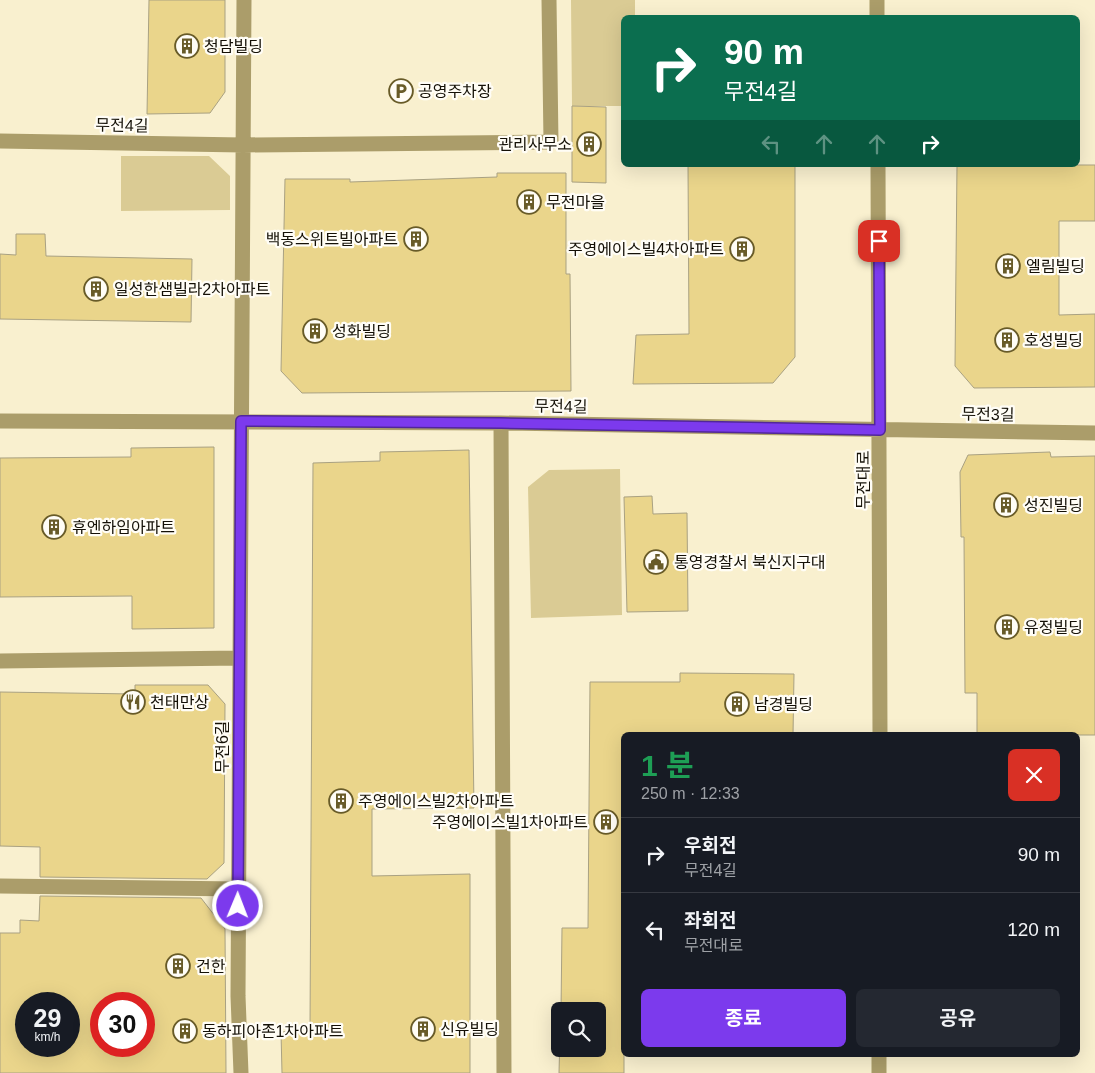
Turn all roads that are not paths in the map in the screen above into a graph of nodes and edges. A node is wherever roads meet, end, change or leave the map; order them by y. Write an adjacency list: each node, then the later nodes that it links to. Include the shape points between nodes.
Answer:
1 (244, 0): 6 (street)
2 (549, 0): 6 (street, 무전4길, via 551,142)
3 (877, 0): 4 (street)
4 (877, 15)
5 (0, 141): 6 (street, 무전4길)
6 (243, 145): 9 (street)
7 (878, 167): 11 (street, 무전대로)
8 (0, 421): 9 (street, 무전4길)
9 (241, 421): 10 (street, 무전4길); 13 (street, 무전6길)
10 (501, 423): 11 (street, 무전4길); 20 (street)
11 (880, 430): 12 (street, 무전3길); 15 (street, 무전대로)
12 (1095, 433)
13 (240, 658): 14 (street); 17 (street, 무전6길)
14 (0, 661)
15 (880, 732)
16 (0, 886): 17 (street)
17 (239, 889): 19 (street, 무전6길)
18 (879, 1057): 21 (street)
19 (241, 1073)
20 (504, 1073)
21 (879, 1073)

